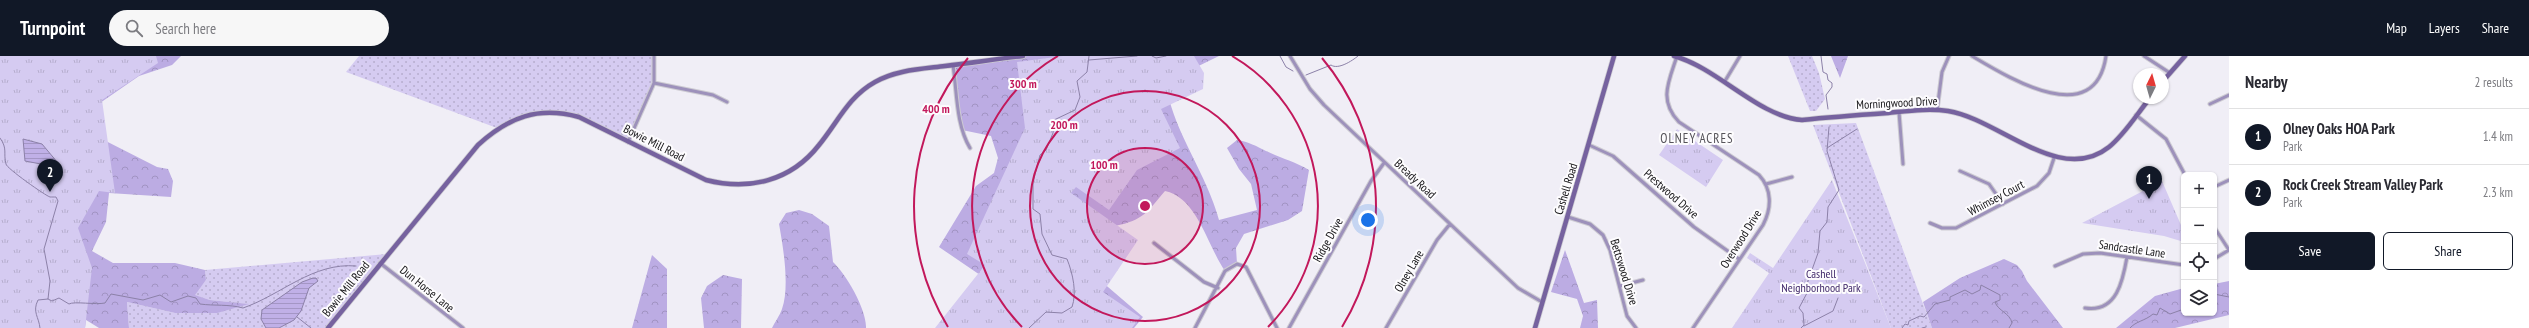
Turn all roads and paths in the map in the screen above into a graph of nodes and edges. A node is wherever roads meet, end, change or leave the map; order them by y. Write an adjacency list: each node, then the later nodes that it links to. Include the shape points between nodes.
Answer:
1 (654, 56): 15 (street)
2 (1023, 56): 12 (street, Bowie Mill Road)
3 (1290, 56): 27 (street, Bready Road, via 1309,88 1324,106)
4 (1614, 56): 24 (street, Cashell Road)
5 (1676, 56): 14 (street, Morningwood Drive); 33 (street, via 1666,98 1671,114 1679,122 1747,165)
6 (1740, 56): 14 (street)
7 (1949, 56): 20 (street, via 1942,72)
8 (1972, 56): 9 (street, via 2019,82 2063,96 2079,94 2091,87 2102,74)
9 (2106, 56)
10 (2144, 56): 13 (street)
11 (2185, 56): 13 (street)
12 (954, 65): 23 (street, Bowie Mill Road, via 903,71 874,82 850,100 810,155 785,174 766,182 742,185 706,180); 25 (street, via 960,120 964,139)
13 (2170, 73)
14 (1725, 81): 21 (street, Morningwood Drive, via 1770,110 1795,119)
15 (654, 83): 17 (street, via 713,95); 23 (street)
16 (2229, 96): 19 (street)
17 (727, 102)
18 (2145, 104): 22 (street, Morningwood Drive)
19 (2210, 104)
20 (1937, 110): 21 (street, Morningwood Drive); 26 (street, Morningwood Drive, via 1975,118)
21 (1899, 112): 28 (street)
22 (2136, 115): 26 (street, Morningwood Drive, via 2116,141 2098,153 2080,159); 30 (street, via 2166,139)
23 (628, 142): 45 (street, Bowie Mill Road, via 597,125 567,114 542,113 522,116 505,123 478,145)
24 (1589, 145): 36 (street, Cashell Road); 44 (street, Prestwood Drive, via 1613,156 1694,227)
25 (970, 148)
26 (2054, 158): 35 (street, Whimsey Court, via 2049,174 2040,184)
27 (1384, 163): 38 (street, Bready Road); 57 (street, Ridge Drive, via 1371,181)
28 (1903, 164)
29 (1960, 171): 35 (street, via 1989,184)
30 (2183, 172)
31 (1792, 177): 33 (street)
32 (2229, 180): 34 (street)
33 (1766, 184): 44 (street, Overwood Drive, via 1769,198 1768,216)
34 (2217, 186)
35 (2003, 204): 37 (street, Whimsey Court, via 1956,228 1942,228)
36 (1568, 217): 49 (street, Bettswood Drive, via 1590,224 1603,235); 51 (street, Cashell Road)
37 (1930, 223)
38 (1450, 224): 51 (street, Bready Road, via 1518,288); 58 (street, Olney Lane, via 1437,240)
39 (2217, 232): 41 (street)
40 (1154, 243): 50 (street, via 1204,282)
41 (2229, 250): 43 (street)
42 (2127, 257): 46 (street, Sandcastle Lane); 47 (street, Sandcastle Lane, via 2090,253); 52 (street, via 2118,293 2103,306)
43 (2217, 257)
44 (1740, 259): 61 (street, Overwood Drive)
45 (380, 263): 53 (street, Bowie Mill Road); 54 (street, Dun Horse Lane)
46 (2181, 265)
47 (2055, 266)
48 (1643, 280): 49 (street)
49 (1620, 286): 60 (street, Bettswood Drive, via 1627,316)
50 (1218, 288): 55 (street); 56 (street, via 1225,271 1232,265 1246,267)
51 (1542, 302): 59 (street, Cashell Road)
52 (2085, 308)
53 (328, 328)
54 (462, 328)
55 (1195, 328)
56 (1276, 328)
57 (1289, 328)
58 (1386, 328)
59 (1535, 328)
60 (1636, 328)
61 (1693, 328)

